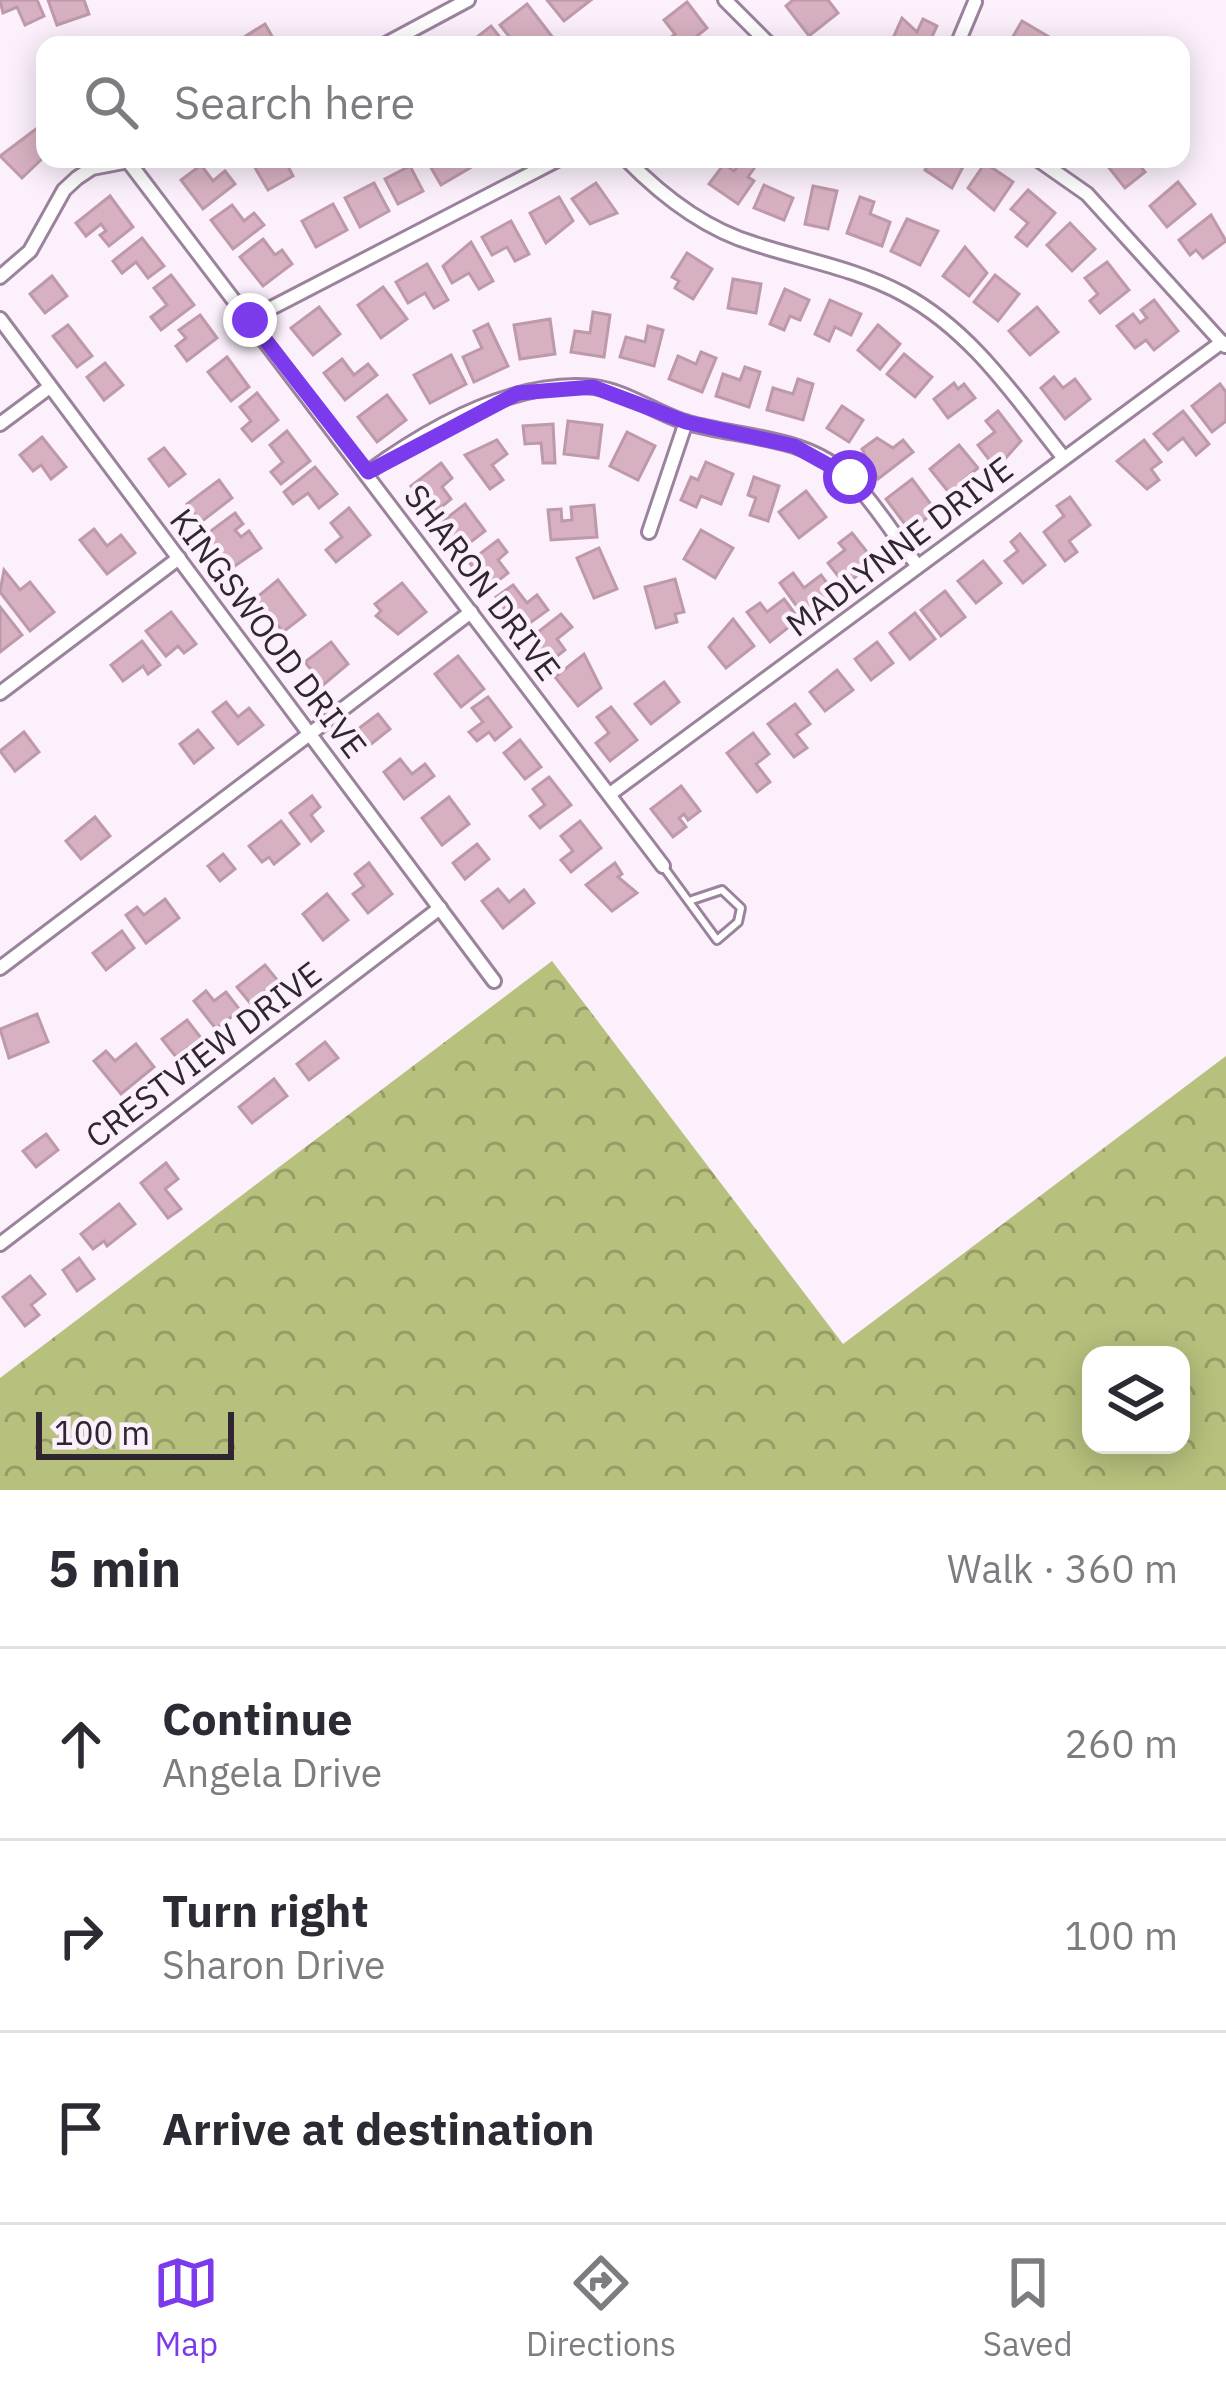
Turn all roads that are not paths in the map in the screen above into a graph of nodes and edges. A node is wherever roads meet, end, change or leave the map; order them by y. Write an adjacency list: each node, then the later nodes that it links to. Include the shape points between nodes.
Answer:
1 (468, 0): 4 (street)
2 (725, 0): 5 (street)
3 (975, 2): 6 (street)
4 (401, 36)
5 (761, 36)
6 (961, 36)
7 (92, 168): 12 (street, via 64,190 30,250)
8 (140, 168): 14 (street, SHARON DRIVE)
9 (542, 168): 14 (street)
10 (637, 168): 19 (street, via 695,218 902,293 979,353)
11 (1049, 168): 15 (street, via 1101,208)
12 (0, 277)
13 (0, 319): 16 (street, KINGSWOOD DRIVE)
14 (250, 320): 20 (street, SHARON DRIVE)
15 (1224, 344): 19 (street, MADLYNNE DRIVE)
16 (47, 389): 18 (street); 22 (street, KINGSWOOD DRIVE)
17 (686, 422): 20 (street, via 593,387 518,393); 21 (street); 23 (street, via 824,458 850,477)
18 (0, 424)
19 (1063, 457): 23 (street, MADLYNNE DRIVE)
20 (368, 472): 24 (street, SHARON DRIVE)
21 (649, 532)
22 (179, 558): 25 (street); 26 (street, KINGSWOOD DRIVE)
23 (916, 565): 27 (street, MADLYNNE DRIVE)
24 (471, 612): 26 (street); 27 (street, SHARON DRIVE)
25 (0, 693)
26 (309, 734): 30 (street, KINGSWOOD DRIVE); 31 (street)
27 (610, 794): 28 (street, SHARON DRIVE)
28 (663, 866): 29 (lane)
29 (689, 901): 29 (lane, via 717,940 738,922 740,908 722,890)
30 (440, 908): 32 (street, KINGSWOOD DRIVE); 33 (street, CRESTVIEW DRIVE)
31 (0, 968)
32 (494, 981)
33 (0, 1244)

